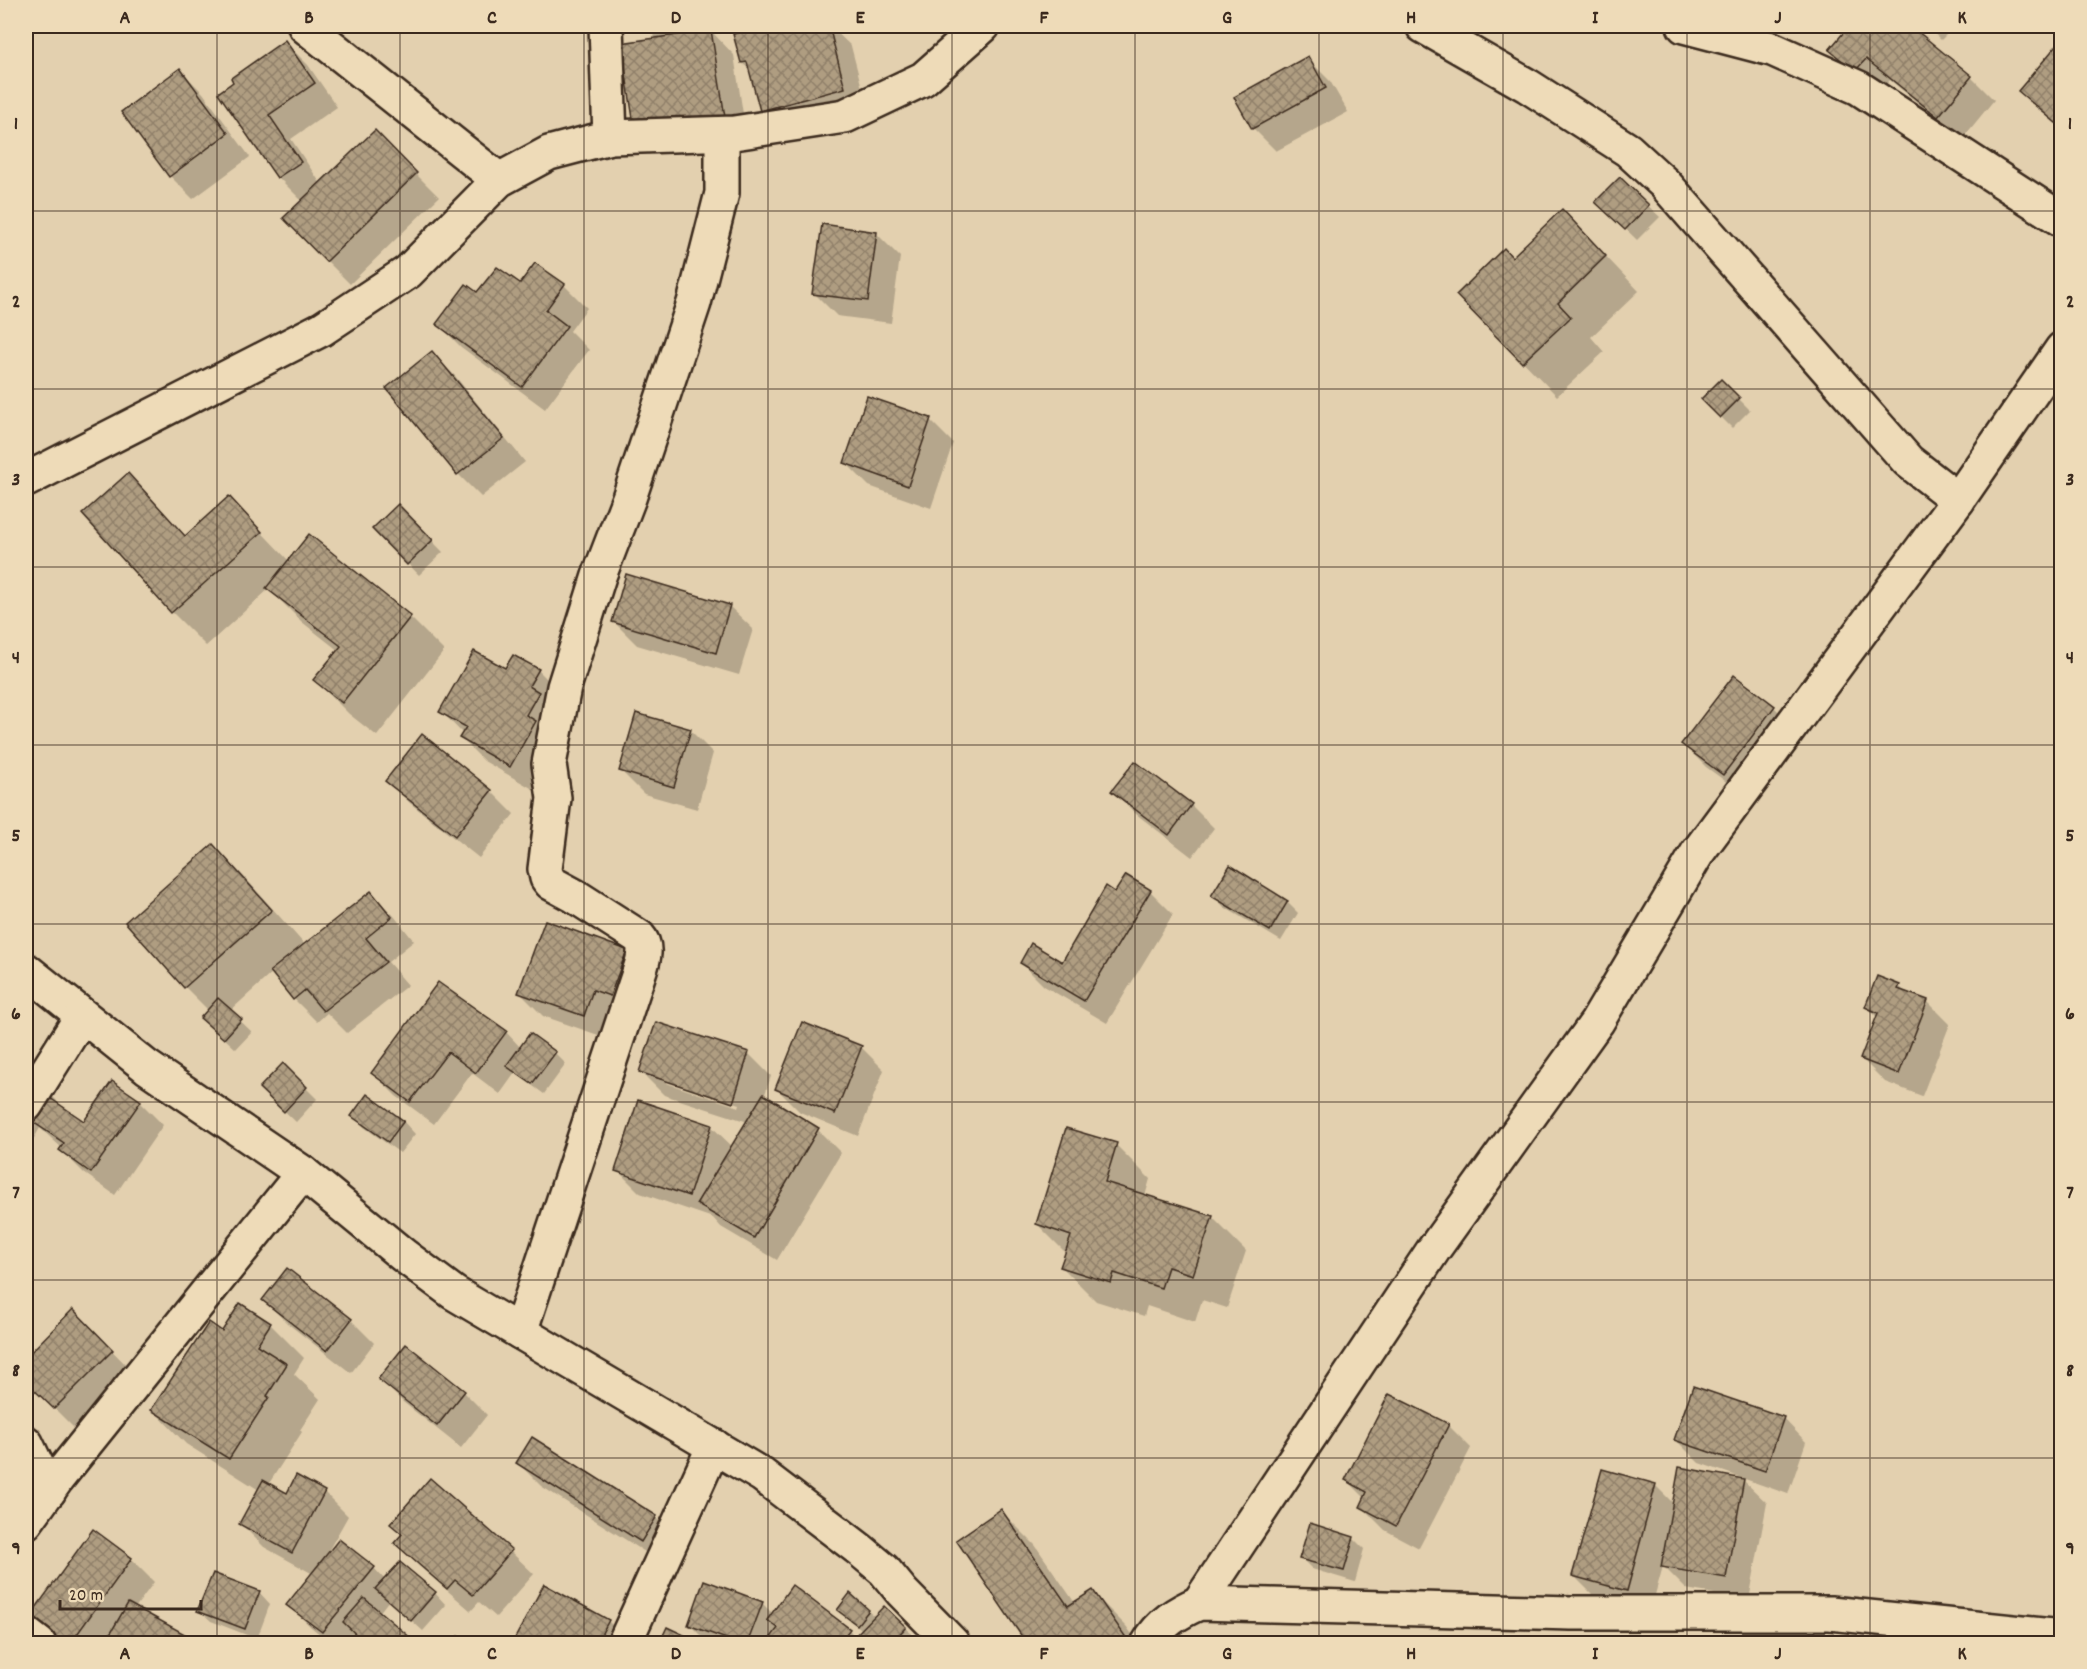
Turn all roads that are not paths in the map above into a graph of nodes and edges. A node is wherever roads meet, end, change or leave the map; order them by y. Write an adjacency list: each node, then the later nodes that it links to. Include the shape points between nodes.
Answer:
1 (305, 26): 8 (street)
2 (606, 26): 7 (street)
3 (983, 26): 6 (street, via 923,79 845,116)
4 (1423, 26): 12 (street, via 1528,86 1628,150 1665,184 1908,460)
5 (1684, 26): 9 (street, via 1772,49 1860,88)
6 (722, 134): 7 (street); 17 (street, via 722,193 694,303 629,498 598,576 564,687 549,764 554,798 547,878 639,937 645,951)
7 (610, 137): 8 (street, via 549,153)
8 (499, 180): 11 (street, via 408,272 322,329)
9 (2061, 220)
10 (2061, 350): 12 (street)
11 (26, 480)
12 (1958, 500): 22 (street, via 1698,852 1597,1022 1434,1249)
13 (26, 969): 14 (street)
14 (82, 1016): 15 (street); 16 (street, via 147,1067)
15 (26, 1105)
16 (303, 1173): 17 (street, via 454,1293); 20 (street)
17 (520, 1332): 19 (street)
18 (26, 1443): 20 (street)
19 (714, 1446): 26 (street); 27 (street, via 762,1475 859,1548)
20 (49, 1491): 21 (street)
21 (26, 1522)
22 (1199, 1603): 24 (street, via 1571,1613 1830,1613); 28 (street, via 1177,1612)
23 (26, 1634): 25 (street)
24 (2061, 1637)
25 (39, 1644)
26 (624, 1644)
27 (952, 1644)
28 (1148, 1644)

